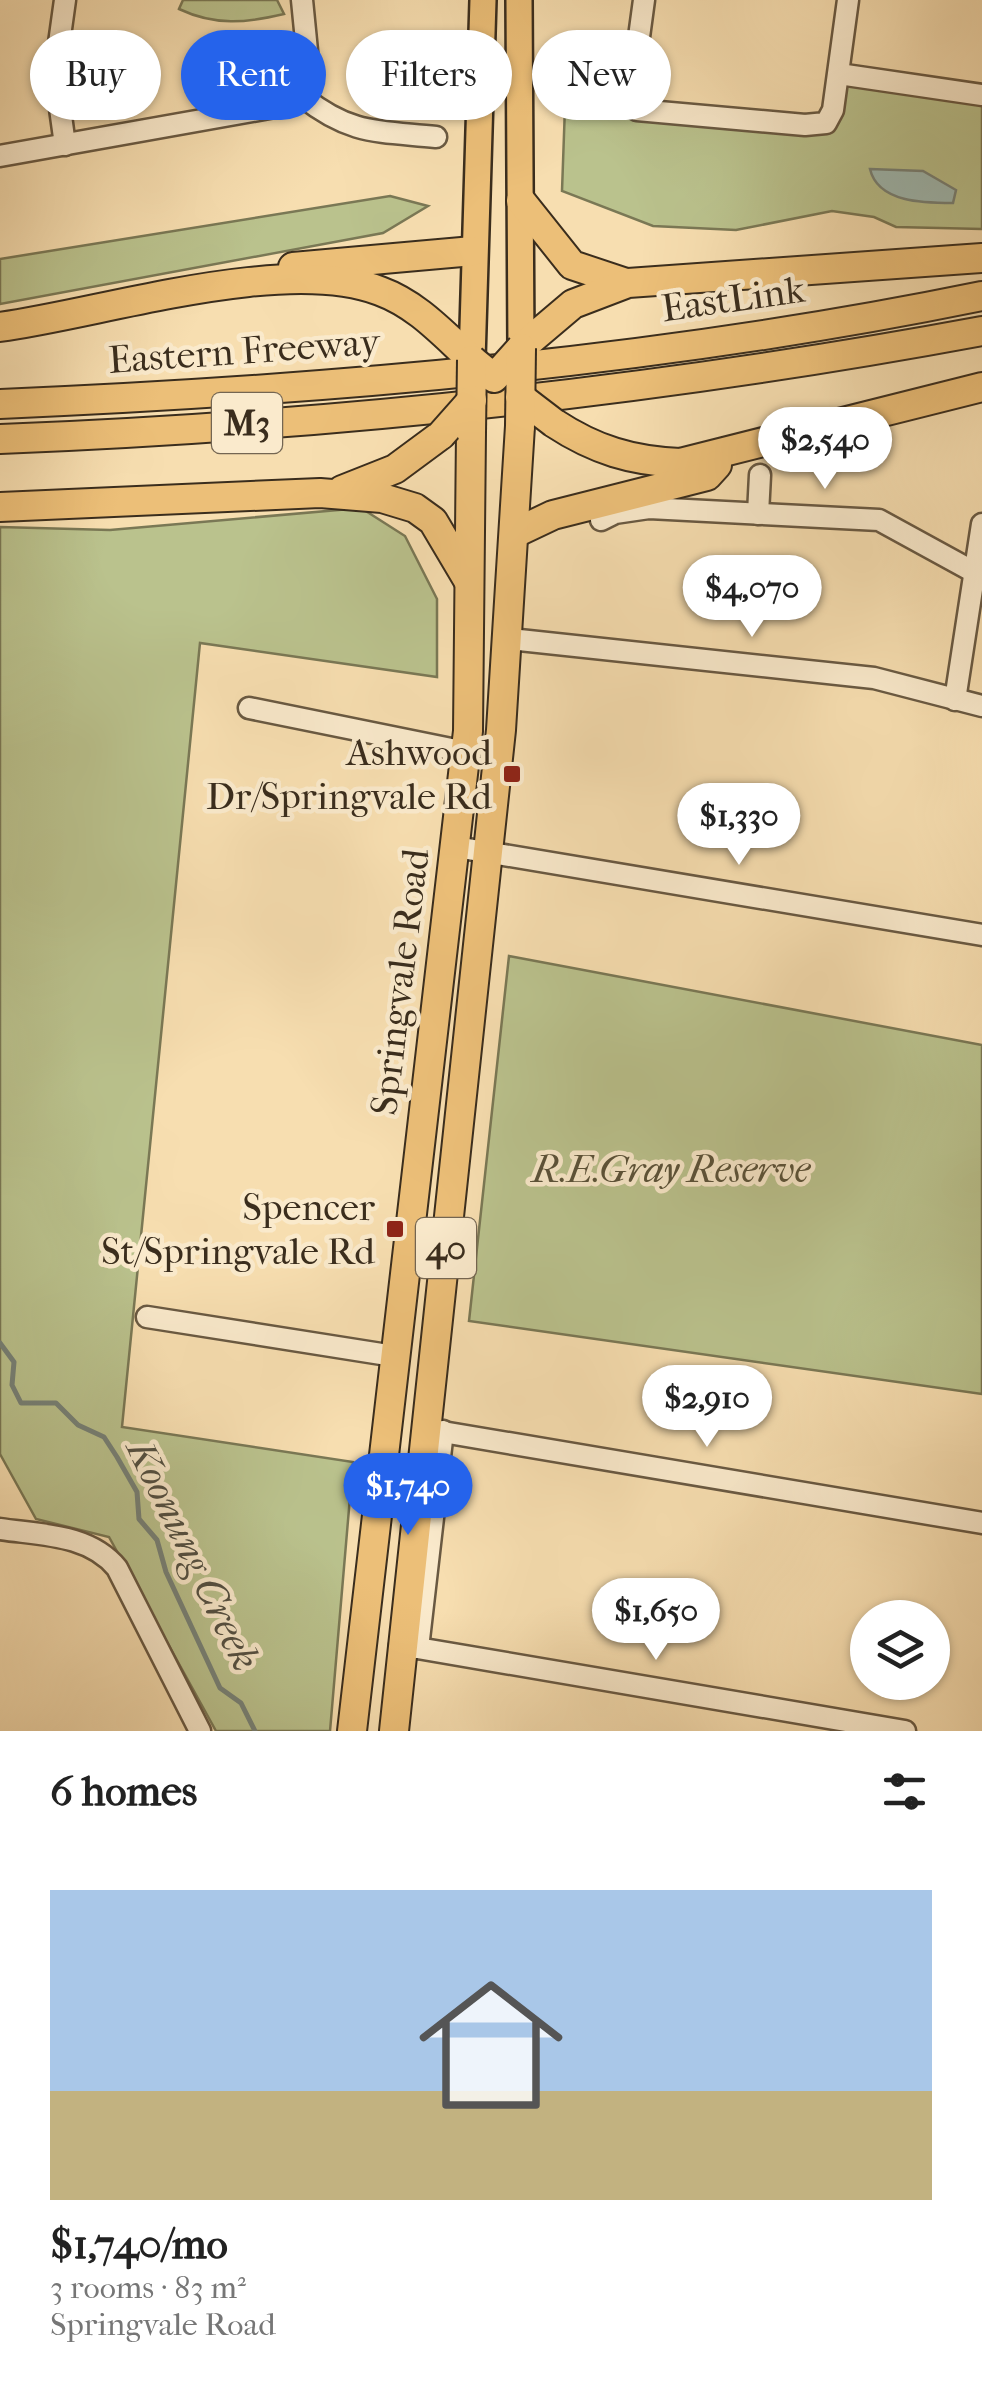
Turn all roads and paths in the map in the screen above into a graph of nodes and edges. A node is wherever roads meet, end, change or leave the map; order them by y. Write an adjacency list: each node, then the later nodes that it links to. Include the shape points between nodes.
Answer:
1 (65, 0): 13 (street, via 55,72)
2 (302, 0): 7 (street)
3 (482, 0): 16 (main road, Springvale Road / 40)
4 (519, 0): 15 (main road, Springvale Road / 40)
5 (644, 0): 8 (street, via 631,96 644,112 817,124 831,115)
6 (848, 0): 8 (street)
7 (305, 30)
8 (839, 74): 9 (street)
9 (982, 96)
10 (326, 115): 12 (street, via 356,128)
11 (204, 120): 13 (street)
12 (436, 137)
13 (66, 145): 14 (street)
14 (0, 156)
15 (520, 200): 18 (highway, via 566,260); 23 (main road, Springvale Road / 40)
16 (472, 251): 19 (highway, via 317,263); 24 (main road, Springvale Road / 40)
17 (982, 258): 18 (highway)
18 (628, 283): 23 (highway, via 573,304)
19 (210, 290): 21 (highway); 24 (highway, via 276,281 364,286 415,308)
20 (982, 296): 24 (highway, EastLink / M3, via 787,330)
21 (0, 327)
22 (982, 332): 26 (highway, EastLink / M3)
23 (524, 341): 24 (highway, bridge); 27 (highway, Springvale Road / 40, bridge)
24 (477, 359): 27 (highway, bridge); 28 (highway, Springvale Road / 40, bridge); 29 (highway, Eastern Freeway / M3, via 198,394)
25 (982, 387): 31 (highway)
26 (582, 392): 30 (highway, Eastern Freeway / M3)
27 (520, 397): 31 (highway, bridge, via 610,453 680,463); 38 (highway, Springvale Road / 40, bridge)
28 (472, 400): 33 (highway, bridge, via 441,435 378,478); 40 (highway, Springvale Road / 40, bridge)
29 (0, 404)
30 (0, 439)
31 (729, 453): 38 (highway, via 708,476 553,515)
32 (760, 475): 35 (street)
33 (320, 494): 34 (highway); 40 (highway, via 382,498 415,508 442,529)
34 (0, 507)
35 (758, 514): 36 (street, via 649,508); 39 (street, via 878,527)
36 (602, 520)
37 (982, 524): 39 (street)
38 (515, 533): 41 (highway, Springvale Road / 40)
39 (976, 582): 42 (street)
40 (471, 585): 45 (highway, Springvale Road / 40)
41 (510, 638): 42 (street, via 874,678); 47 (highway, Springvale Road / 40)
42 (955, 700): 43 (street)
43 (982, 706)
44 (249, 708): 45 (street)
45 (466, 752): 46 (highway, Springvale Road / 40)
46 (456, 847): 47 (street); 50 (highway, Springvale Road / 40)
47 (489, 850): 48 (street); 51 (highway, Springvale Road / 40)
48 (982, 935)
49 (147, 1318): 50 (street)
50 (394, 1356): 56 (highway, Springvale Road / 40)
51 (434, 1430): 52 (street); 54 (highway, Springvale Road / 40)
52 (982, 1523)
53 (0, 1529): 55 (street, via 104,1552)
54 (409, 1646): 57 (highway, Springvale Road / 40); 58 (street)
55 (200, 1731)
56 (352, 1731)
57 (394, 1731)
58 (906, 1731)

